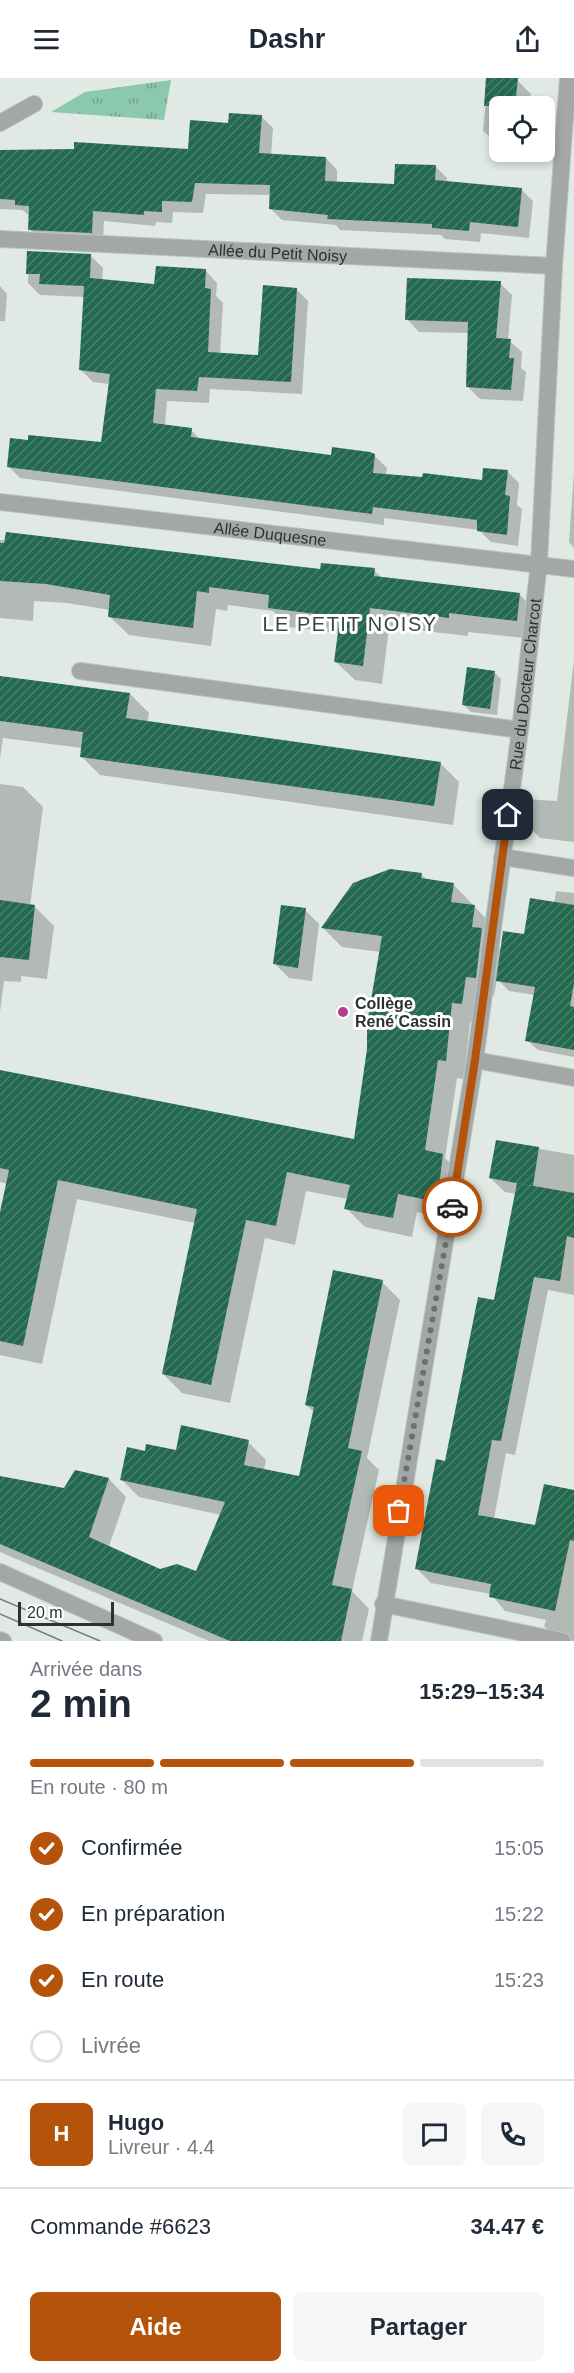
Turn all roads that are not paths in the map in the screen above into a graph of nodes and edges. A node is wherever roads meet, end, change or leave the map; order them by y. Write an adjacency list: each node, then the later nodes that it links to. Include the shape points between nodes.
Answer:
1 (568, 78): 5 (street, Rue du Docteur Charcot)
2 (34, 104): 3 (street)
3 (0, 123)
4 (0, 239): 5 (street, Allée du Petit Noisy)
5 (554, 266): 7 (street, Rue du Docteur Charcot)
6 (0, 502): 7 (street, Allée Duquesne)
7 (539, 563): 8 (street, Allée Duquesne); 10 (street, Rue du Docteur Charcot)
8 (574, 569)
9 (80, 671): 10 (street)
10 (520, 730): 11 (street, Rue du Docteur Charcot)
11 (502, 857): 12 (street); 13 (street, Rue du Docteur Charcot)
12 (574, 868)
13 (475, 1060): 14 (street); 16 (street, Rue du Docteur Charcot)
14 (574, 1078)
15 (0, 1572): 17 (street)
16 (383, 1604): 18 (street, Rue du Docteur Charcot); 19 (street)
17 (153, 1641)
18 (378, 1641)
19 (562, 1641)

